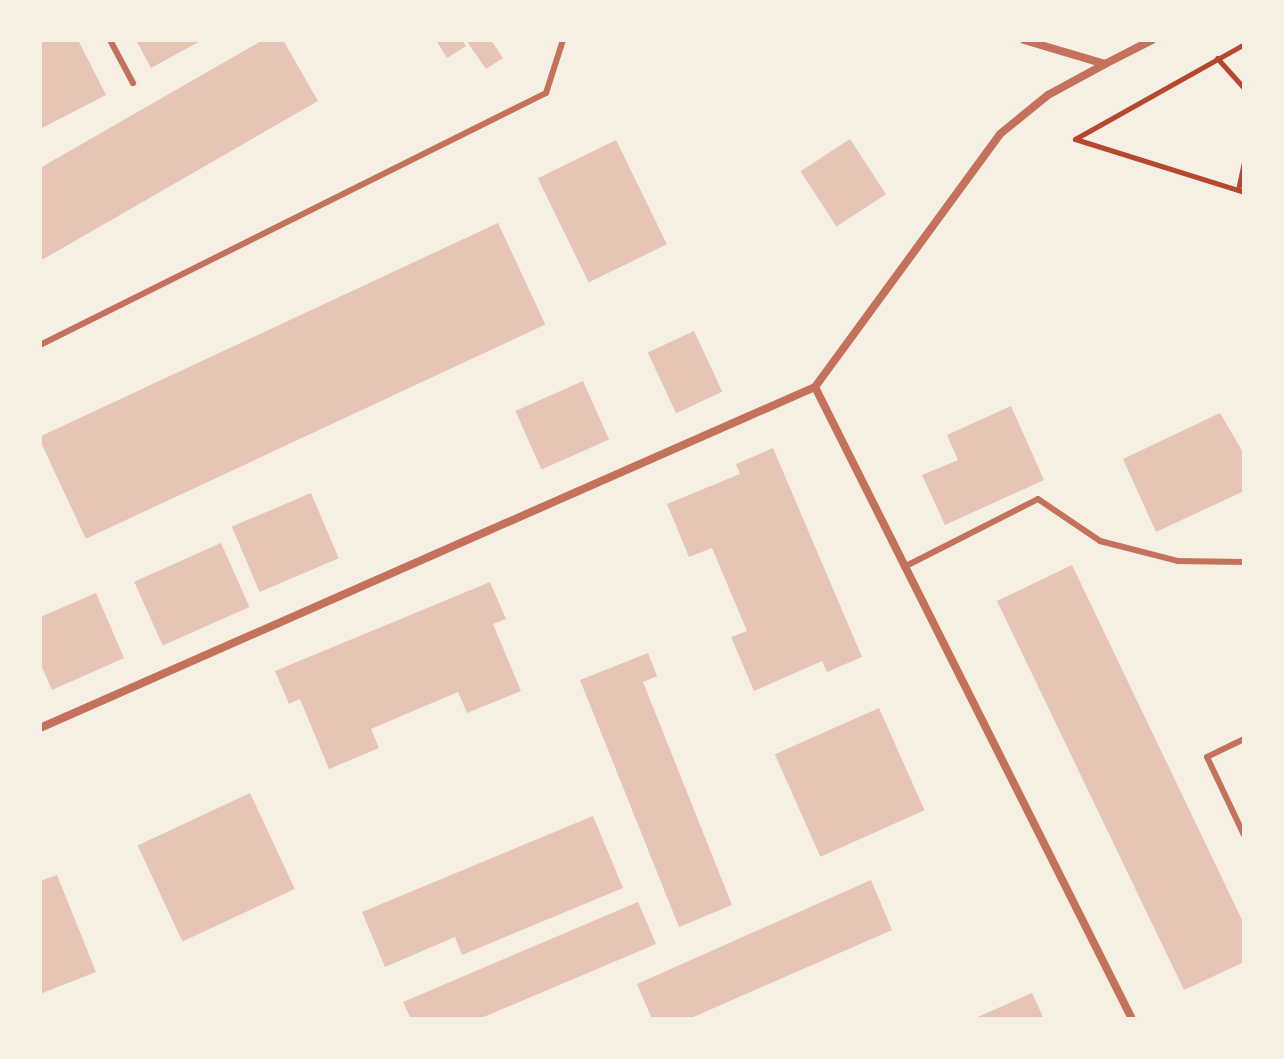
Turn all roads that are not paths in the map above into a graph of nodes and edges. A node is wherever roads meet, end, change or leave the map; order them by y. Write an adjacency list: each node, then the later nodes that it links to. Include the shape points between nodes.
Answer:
1 (110, 40): 6 (lane)
2 (563, 40): 7 (lane, via 546,93)
3 (1024, 40): 5 (street)
4 (1152, 40): 5 (street)
5 (1105, 64): 8 (street, via 1048,95 1000,134)
6 (133, 83)
7 (40, 345)
8 (815, 387): 10 (street); 11 (street)
9 (1244, 562): 10 (lane, via 1178,561 1100,541 1038,499)
10 (904, 567): 14 (street)
11 (40, 728)
12 (1244, 739): 13 (lane, via 1207,757)
13 (1244, 835)
14 (1132, 1019)

